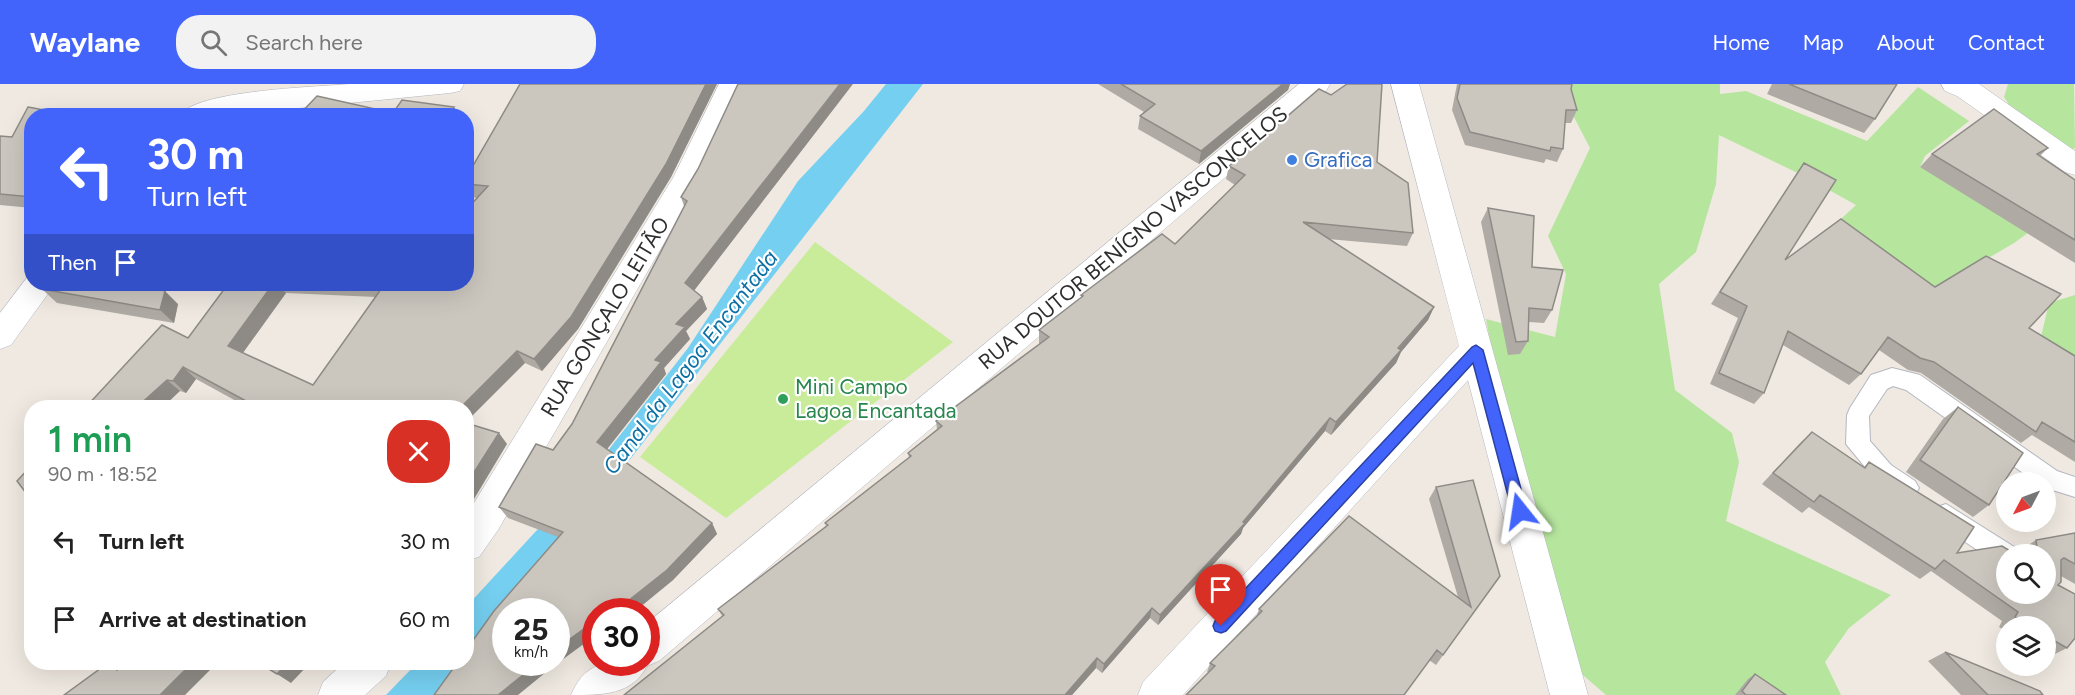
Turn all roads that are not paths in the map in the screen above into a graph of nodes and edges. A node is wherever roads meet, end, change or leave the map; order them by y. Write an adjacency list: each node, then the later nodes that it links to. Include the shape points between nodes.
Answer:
1 (450, 84): 6 (street)
2 (733, 84): 12 (street, RUA GONÇALO LEITÃO, via 686,181)
3 (1317, 84): 14 (street, RUA DOUTOR BENÍGNO VASCONCELOS)
4 (1405, 84): 10 (street)
5 (1965, 86): 7 (street)
6 (211, 108)
7 (2075, 165)
8 (35, 291): 9 (street)
9 (0, 336)
10 (1476, 350): 19 (street); 20 (street)
11 (2075, 487): 13 (lane, via 2050,479 1912,382 1892,377 1879,382 1858,415 1858,444 1883,472)
12 (474, 534)
13 (1996, 549)
14 (660, 636)
15 (365, 670): 17 (street)
16 (613, 676): 18 (street)
17 (338, 695)
18 (590, 695)
19 (1157, 695)
20 (1569, 695)

